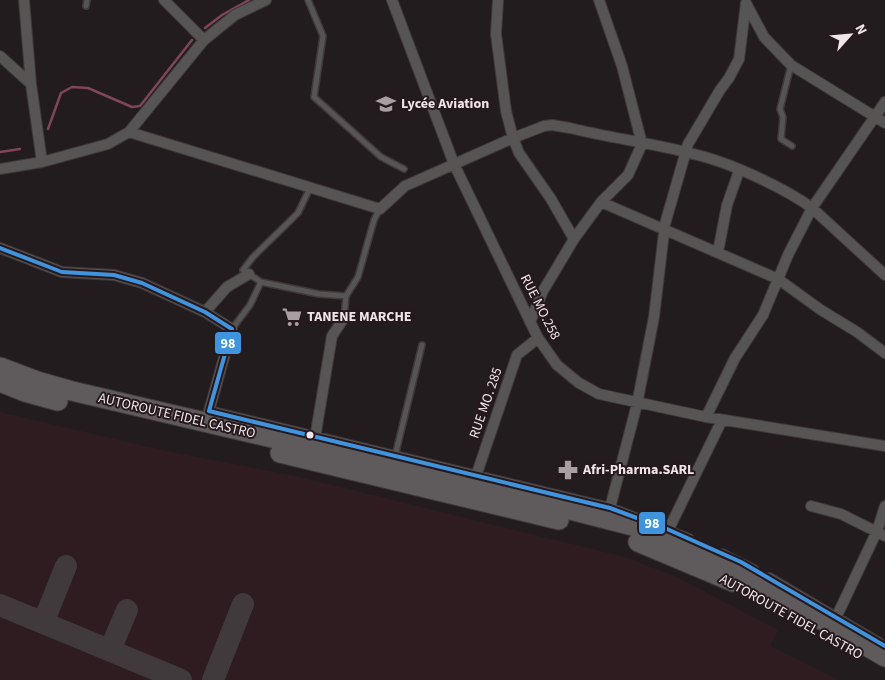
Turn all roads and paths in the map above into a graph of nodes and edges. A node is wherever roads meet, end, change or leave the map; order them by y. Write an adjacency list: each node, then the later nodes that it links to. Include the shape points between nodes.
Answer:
1 (24, 0): 12 (street)
2 (164, 0): 9 (street)
3 (266, 0): 9 (street, via 235,15)
4 (308, 0): 24 (lane, via 323,36 314,97 381,157)
5 (392, 0): 22 (street, RUE MO.258)
6 (498, 0): 17 (street, via 496,34 506,111)
7 (599, 0): 18 (street, via 622,66)
8 (745, 2): 11 (street, via 764,37); 20 (street, via 738,59)
9 (204, 40): 16 (street)
10 (0, 56): 12 (street)
11 (791, 65): 14 (street); 19 (lane, via 780,109 783,117 781,138)
12 (31, 84): 21 (street)
13 (885, 102): 14 (street)
14 (874, 117): 15 (street); 28 (street)
15 (885, 123)
16 (130, 132): 21 (street, via 108,144); 26 (street)
17 (513, 138): 18 (street, via 552,125); 22 (street); 31 (street, via 519,153)
18 (642, 144): 20 (street); 27 (street, via 628,175)
19 (792, 146)
20 (686, 152): 25 (street); 30 (street)
21 (42, 162): 23 (street)
22 (454, 164): 29 (street, via 405,186); 41 (street, RUE MO.258)
23 (0, 169)
24 (404, 169)
25 (739, 171): 28 (street, via 799,198); 33 (street, via 727,205)
26 (310, 188): 29 (street); 34 (lane, via 298,213 243,270)
27 (601, 202): 30 (street); 31 (street)
28 (812, 208): 35 (street); 36 (street)
29 (380, 209): 38 (lane, via 358,277)
30 (664, 228): 33 (street); 48 (street, via 654,317)
31 (574, 239): 41 (street, via 543,291)
32 (0, 248): 39 (street, via 62,272 114,276 142,283)
33 (718, 252): 36 (street)
34 (249, 274): 37 (lane); 39 (street, via 227,287)
35 (885, 275)
36 (778, 279): 45 (street); 49 (street, via 763,314 735,358)
37 (261, 282): 38 (lane); 42 (lane, via 250,305)
38 (346, 296): 40 (lane)
39 (205, 312): 42 (street)
40 (344, 318): 51 (street, via 332,336)
41 (530, 322): 43 (street, RUE MO.258)
42 (232, 329): 51 (street, via 209,411)
43 (538, 338): 48 (street, RUE MO.258, via 557,365 579,383 599,394); 54 (street, RUE MO. 285, via 517,355)
44 (422, 345): 53 (lane)
45 (885, 353)
46 (0, 367): 51 (highway, AUTOROUTE FIDEL CASTRO, via 72,391)
47 (0, 382): 63 (highway, AUTOROUTE FIDEL CASTRO, via 69,403 626,538 736,583)
48 (637, 404): 49 (street, RUE MO.258); 57 (street)
49 (706, 417): 50 (street, RUE MO.258)
50 (722, 420): 52 (street, RUE MO.258); 59 (street)
51 (315, 442): 53 (street); 54 (highway, AUTOROUTE FIDEL CASTRO)
52 (885, 446)
53 (394, 456): 54 (street)
54 (474, 480): 57 (street); 59 (highway, AUTOROUTE FIDEL CASTRO)
55 (811, 506): 58 (street, via 841,514)
56 (885, 506): 58 (street)
57 (610, 508): 59 (street)
58 (881, 533): 60 (street)
59 (666, 534): 60 (highway, AUTOROUTE FIDEL CASTRO)
60 (834, 621): 61 (street); 62 (highway, AUTOROUTE FIDEL CASTRO)
61 (885, 646)
62 (885, 657)
63 (885, 670)

